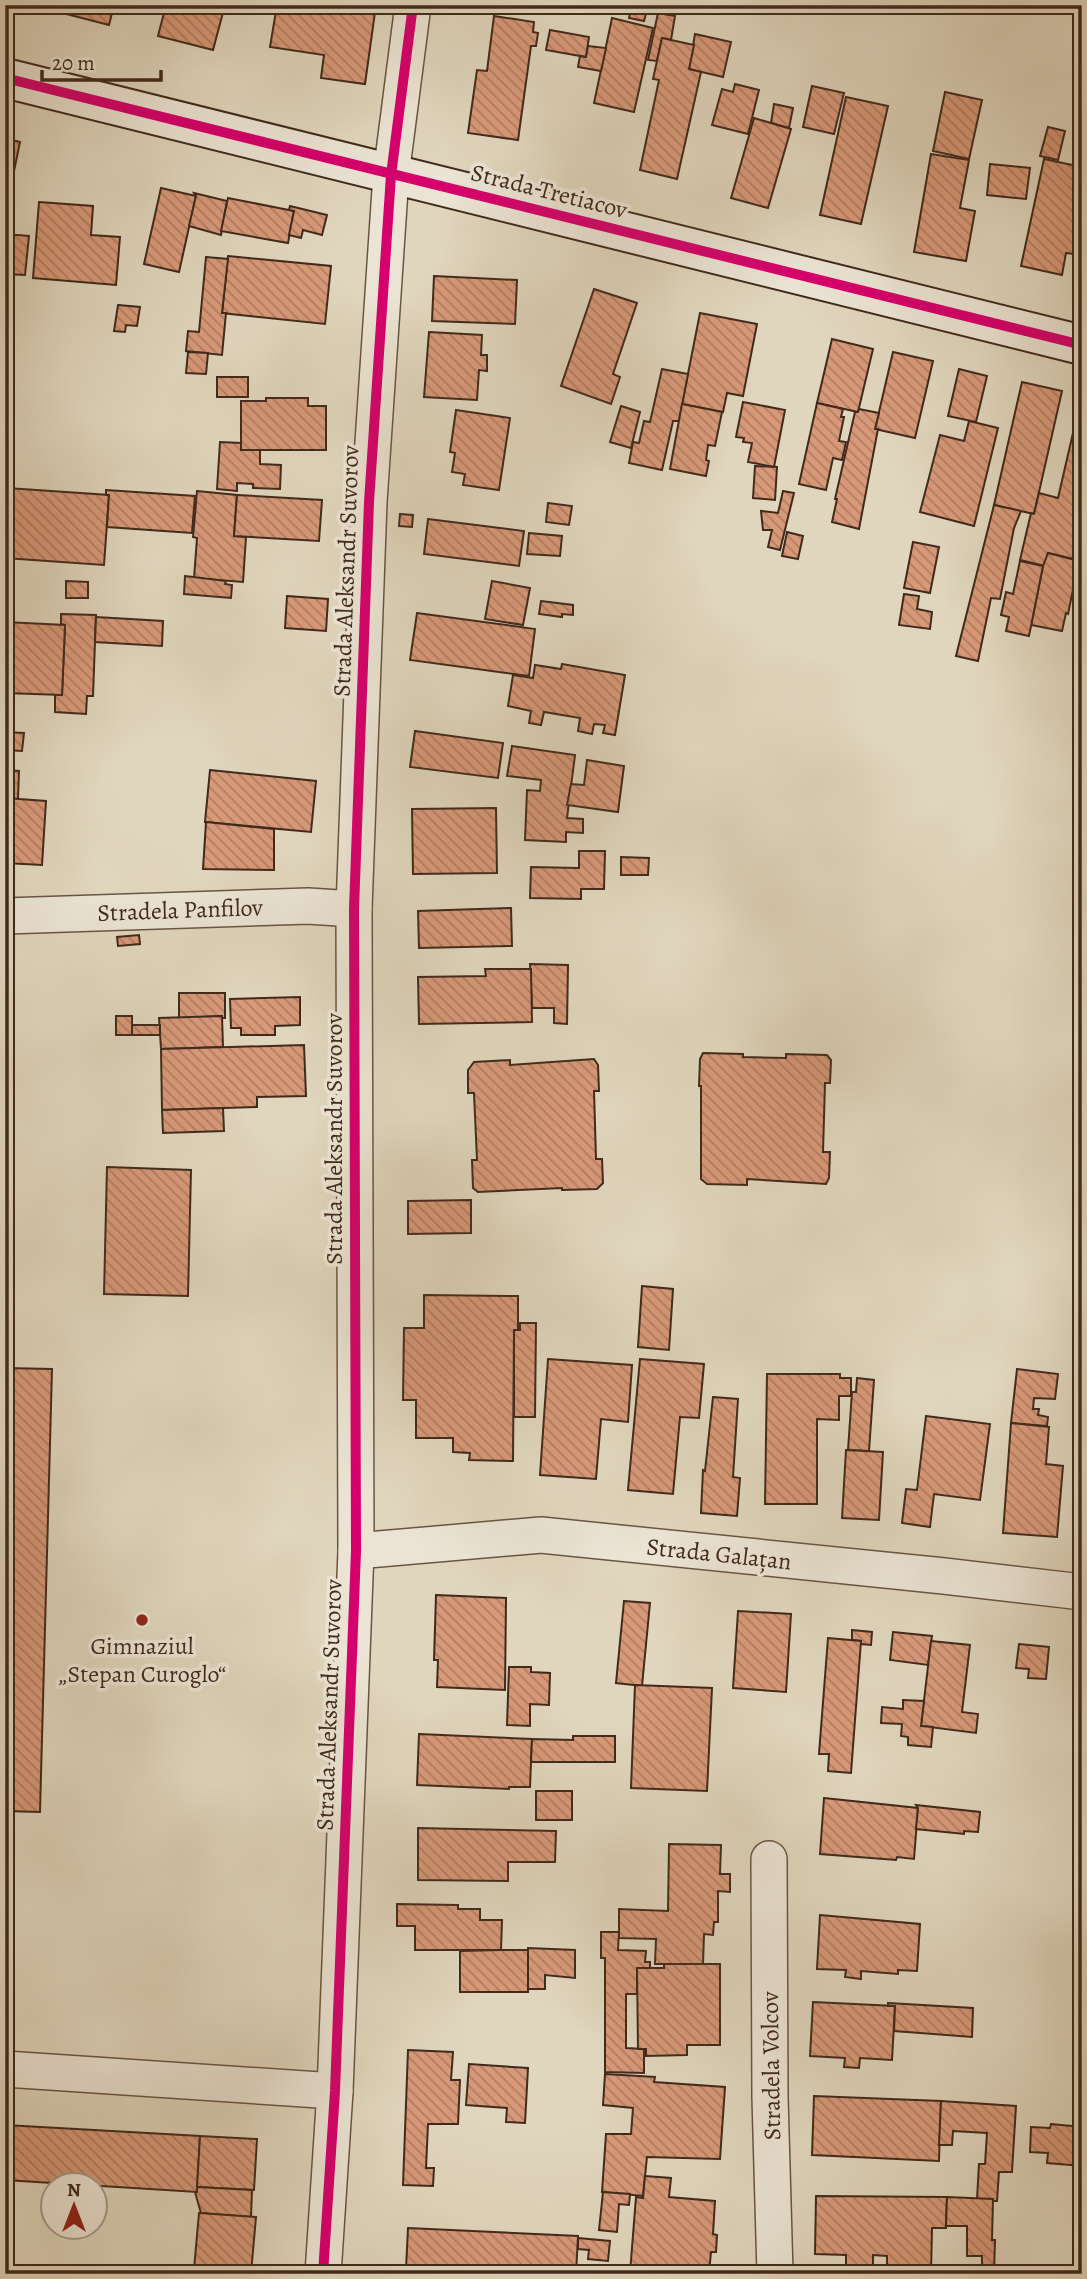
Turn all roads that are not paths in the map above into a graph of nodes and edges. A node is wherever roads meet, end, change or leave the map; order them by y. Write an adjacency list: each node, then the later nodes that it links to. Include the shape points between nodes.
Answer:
1 (413, 5): 3 (street, Strada Aleksandr Suvorov)
2 (5, 78): 3 (street, Strada Tretiacov)
3 (391, 175): 4 (street, Strada Tretiacov); 5 (street, Strada Aleksandr Suvorov, via 369,502)
4 (1082, 345)
5 (355, 909): 6 (street, Stradela Panfilov, via 308,906); 7 (street, Strada Aleksandr Suvorov)
6 (5, 916)
7 (356, 1550): 8 (street, Strada Galațan, via 541,1535); 11 (street, Strada Aleksandr Suvorov)
8 (1082, 1592)
9 (769, 1859): 13 (street, Stradela Volcov)
10 (5, 2069): 11 (street)
11 (335, 2091): 12 (street, Strada Aleksandr Suvorov)
12 (323, 2274)
13 (775, 2274)

